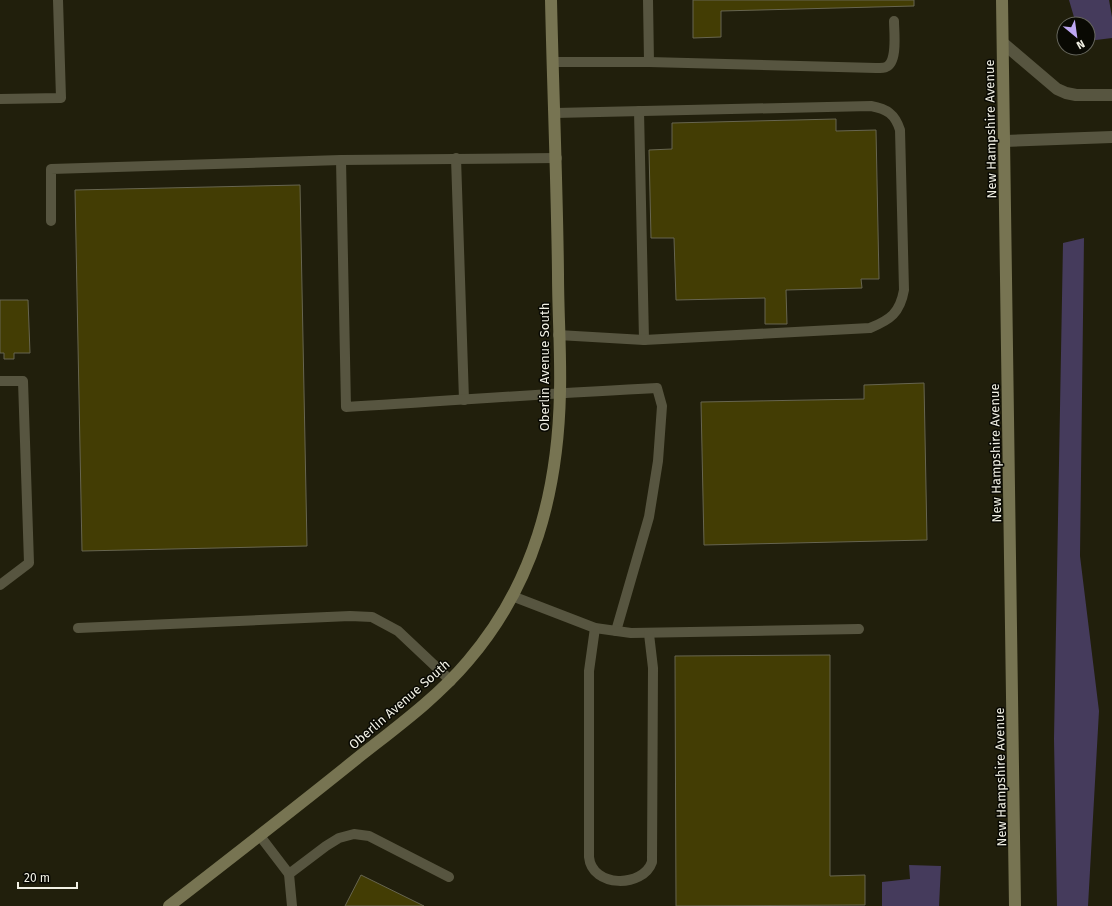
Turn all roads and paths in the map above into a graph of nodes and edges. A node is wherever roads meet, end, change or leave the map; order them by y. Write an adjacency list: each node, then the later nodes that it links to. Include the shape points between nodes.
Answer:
1 (58, 0): 10 (lane, via 61,98)
2 (551, 0): 7 (street, Oberlin Avenue South)
3 (648, 0): 8 (lane)
4 (1002, 0): 6 (street, New Hampshire Avenue)
5 (894, 21): 8 (lane, via 894,56 886,67 836,68)
6 (1003, 43): 9 (street, via 1057,89 1066,93); 14 (street, New Hampshire Avenue)
7 (553, 62): 8 (lane); 12 (street, Oberlin Avenue South)
8 (649, 62)
9 (1112, 95)
10 (0, 99)
11 (639, 111): 12 (lane); 20 (lane); 20 (lane, via 871,106 883,108 891,113 900,130 904,290 902,302 895,313 884,322 870,328)
12 (555, 113): 16 (street, Oberlin Avenue South)
13 (1112, 136): 14 (street)
14 (1005, 141): 37 (street, New Hampshire Avenue)
15 (456, 158): 16 (lane); 17 (lane); 23 (lane)
16 (556, 158): 19 (street, Oberlin Avenue South)
17 (342, 160): 18 (lane, via 51,169); 23 (lane, via 346,406)
18 (51, 222)
19 (558, 335): 20 (lane); 22 (street, Oberlin Avenue South)
20 (644, 340)
21 (0, 381): 24 (lane, via 23,381 29,564)
22 (560, 392): 23 (lane); 25 (street, Oberlin Avenue South, via 556,458 547,508 538,538); 29 (lane, via 657,388 662,406 650,517)
23 (464, 400)
24 (0, 585)
25 (512, 596): 27 (lane); 31 (street, Oberlin Avenue South, via 470,660)
26 (78, 628): 31 (lane, via 372,617 398,631)
27 (595, 628): 29 (lane); 30 (lane, via 589,671 589,857 596,873 613,880 638,878 646,873 652,862 653,668)
28 (859, 628): 30 (lane)
29 (616, 632): 30 (lane)
30 (649, 634)
31 (450, 681): 32 (street, Oberlin Avenue South)
32 (260, 836): 33 (lane); 35 (street, Oberlin Avenue South)
33 (288, 874): 34 (lane, via 339,838 354,834 369,836); 36 (lane)
34 (449, 877)
35 (169, 906)
36 (292, 906)
37 (1015, 906)

